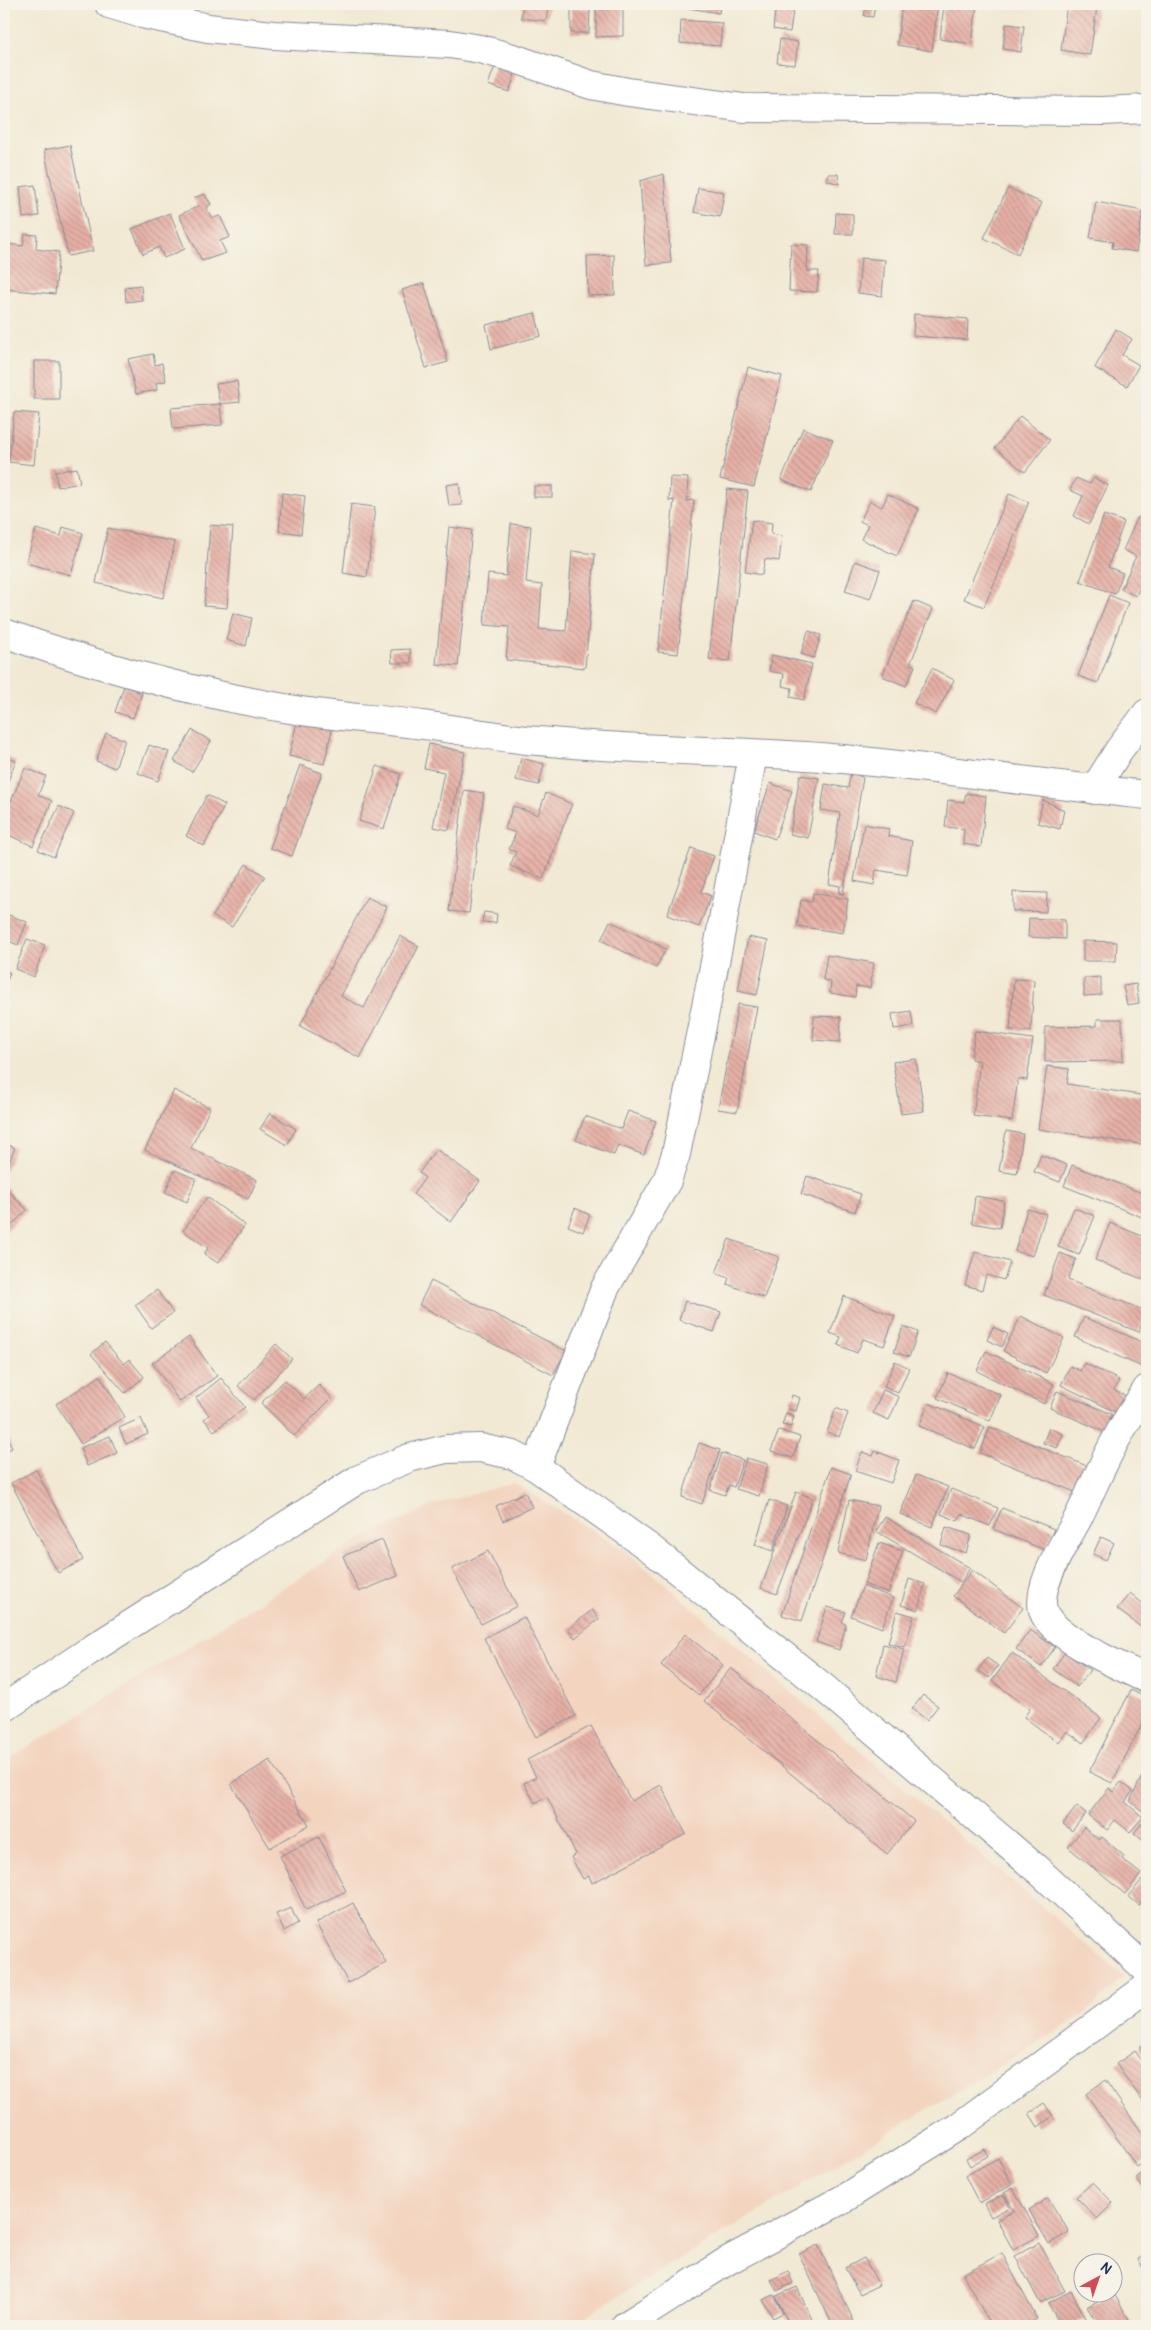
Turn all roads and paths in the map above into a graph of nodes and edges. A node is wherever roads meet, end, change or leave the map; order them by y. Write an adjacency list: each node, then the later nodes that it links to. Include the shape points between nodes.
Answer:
1 (109, 4): 2 (street, via 208,28 274,36 480,49 591,85 744,108)
2 (1147, 109)
3 (4, 633): 5 (street, via 164,683 291,709 537,741)
4 (1147, 714): 6 (street)
5 (753, 754): 6 (street, via 924,766); 9 (street, via 718,951 676,1154 667,1181 606,1288)
6 (1094, 790): 7 (street)
7 (1147, 795)
8 (1147, 1389): 10 (street, via 1119,1433 1054,1560 1042,1604 1044,1614 1068,1636 1092,1653)
9 (536, 1467): 11 (street, via 513,1454 446,1449 410,1458 358,1480); 12 (street, via 651,1549 816,1682 1039,1870)
10 (1147, 1680)
11 (4, 1708)
12 (1147, 1970)
13 (1147, 1987): 14 (street, via 958,2127 843,2199 727,2261)
14 (625, 2326)

